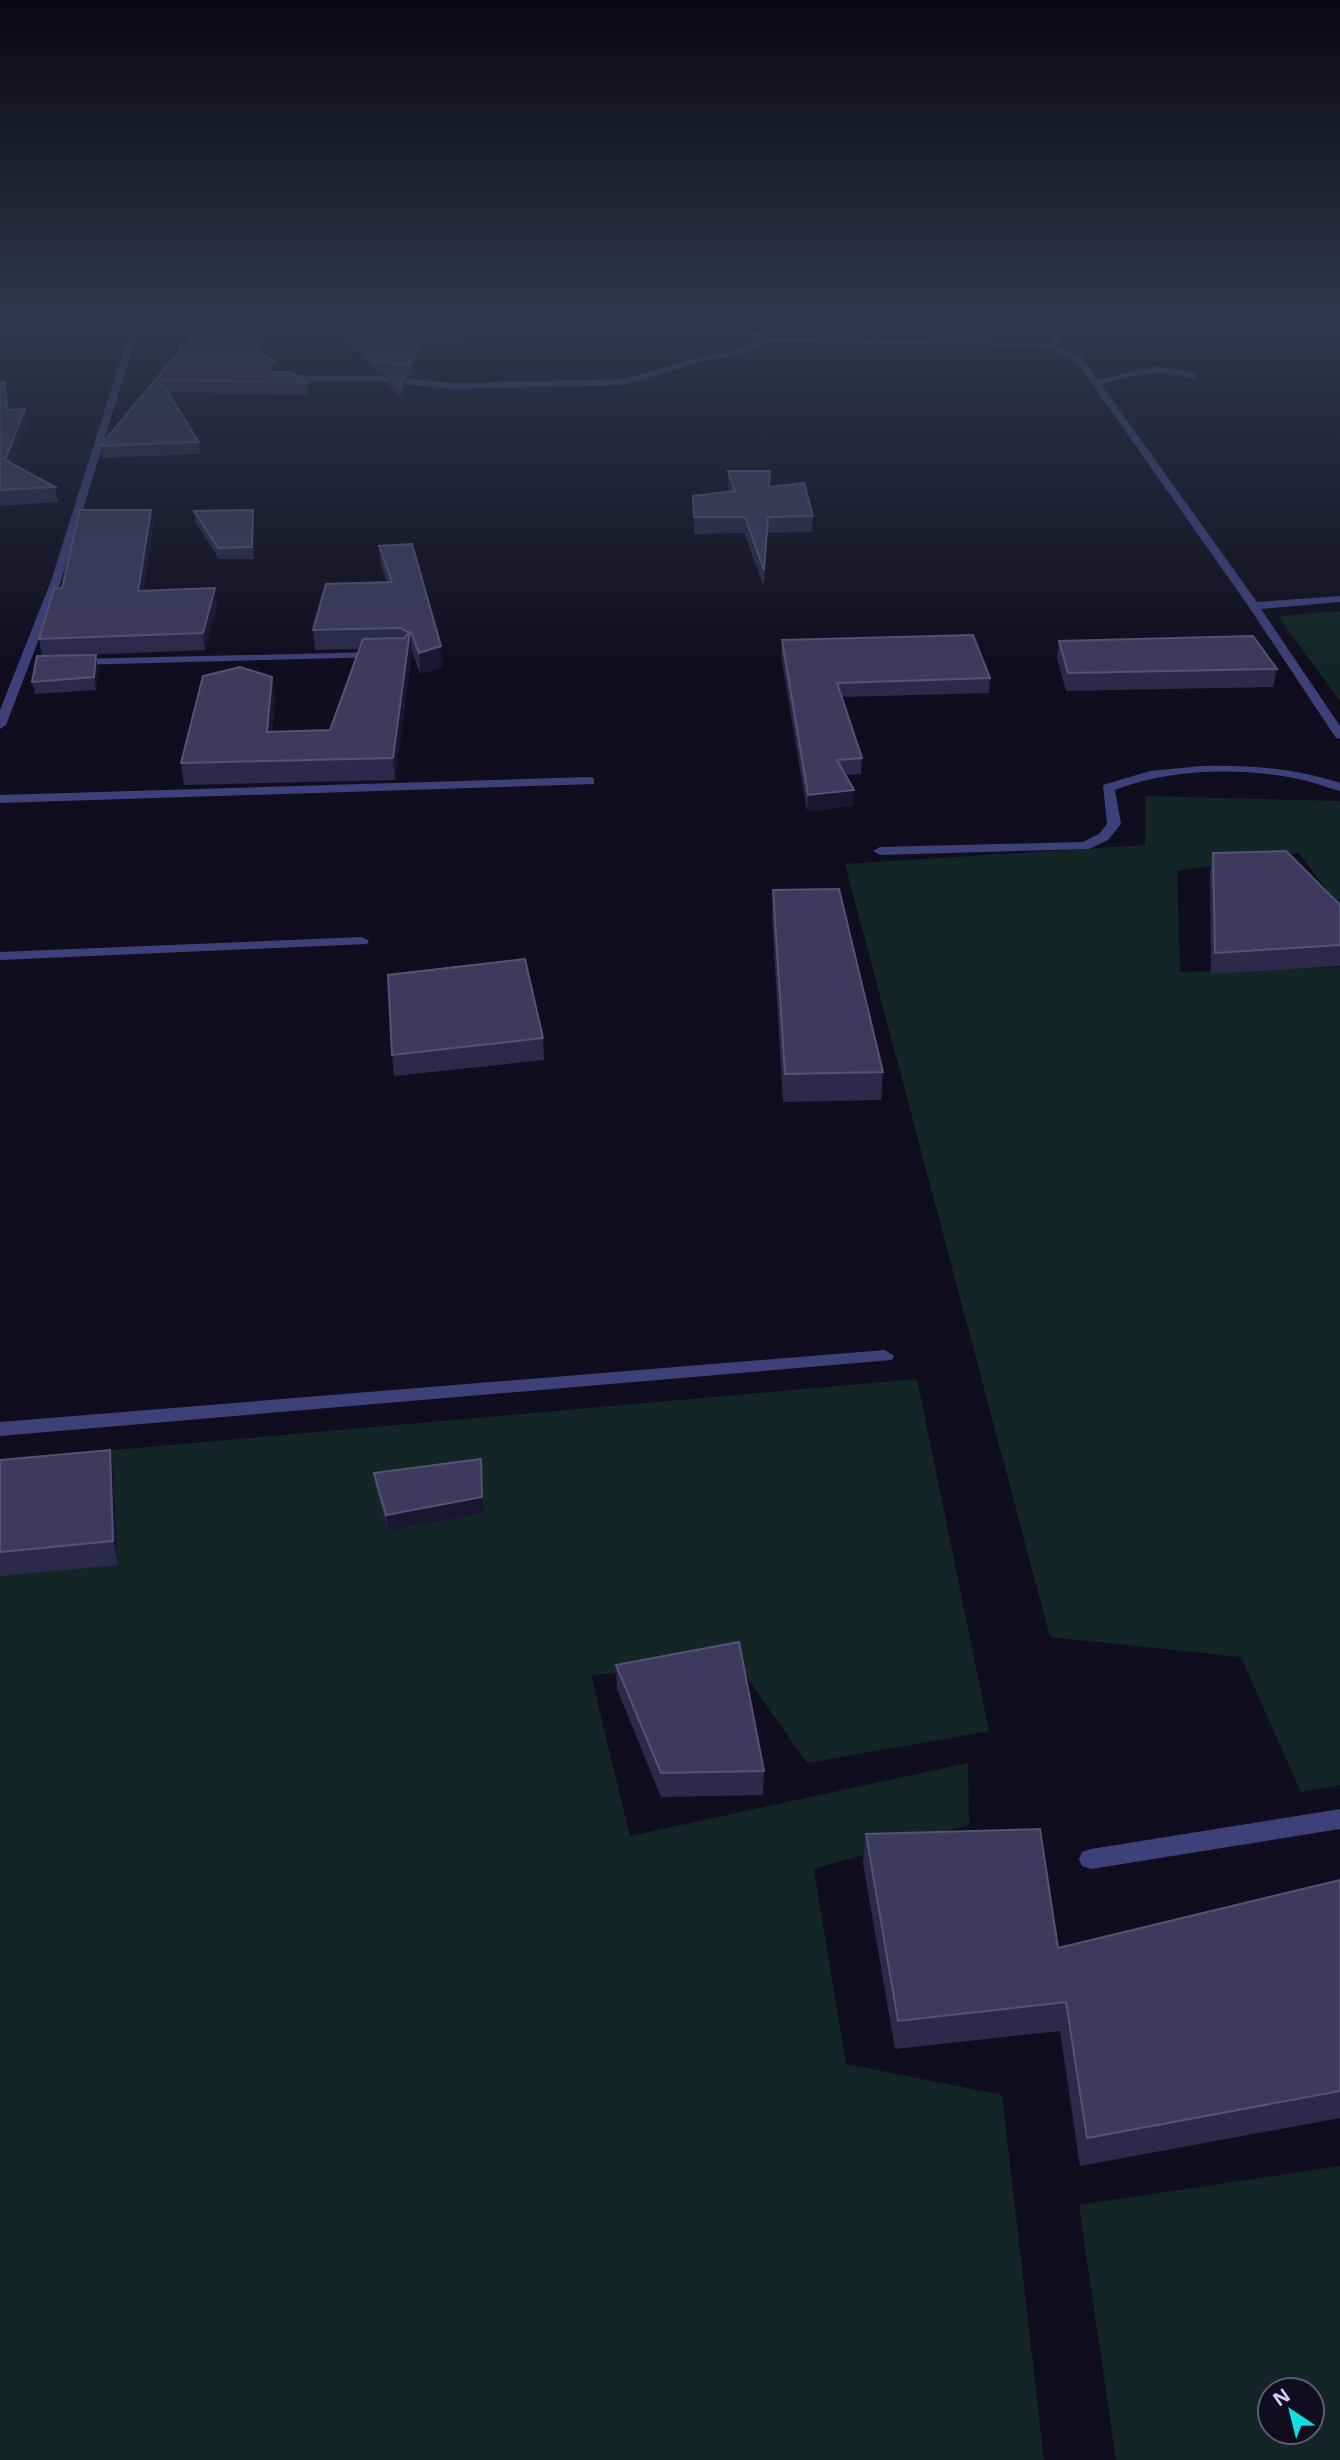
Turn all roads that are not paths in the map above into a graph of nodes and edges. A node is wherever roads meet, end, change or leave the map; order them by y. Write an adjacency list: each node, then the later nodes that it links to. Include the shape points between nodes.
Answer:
1 (101, 435): 7 (street)
2 (1133, 435): 4 (street)
3 (1340, 599): 4 (street)
4 (1254, 606): 10 (street)
5 (388, 654): 6 (street)
6 (68, 662)
7 (26, 663): 8 (street); 9 (street)
8 (40, 663)
9 (0, 725)
10 (1340, 735)
11 (589, 781): 13 (street)
12 (1340, 787): 14 (street, via 1300,775 1262,771 1151,776 1108,788 1114,824 1107,836 1094,844)
13 (0, 799)
14 (880, 851)
15 (362, 941): 16 (street)
16 (0, 956)
17 (885, 1356): 18 (street)
18 (0, 1429)
19 (1340, 1819): 20 (street)
20 (1091, 1860)

